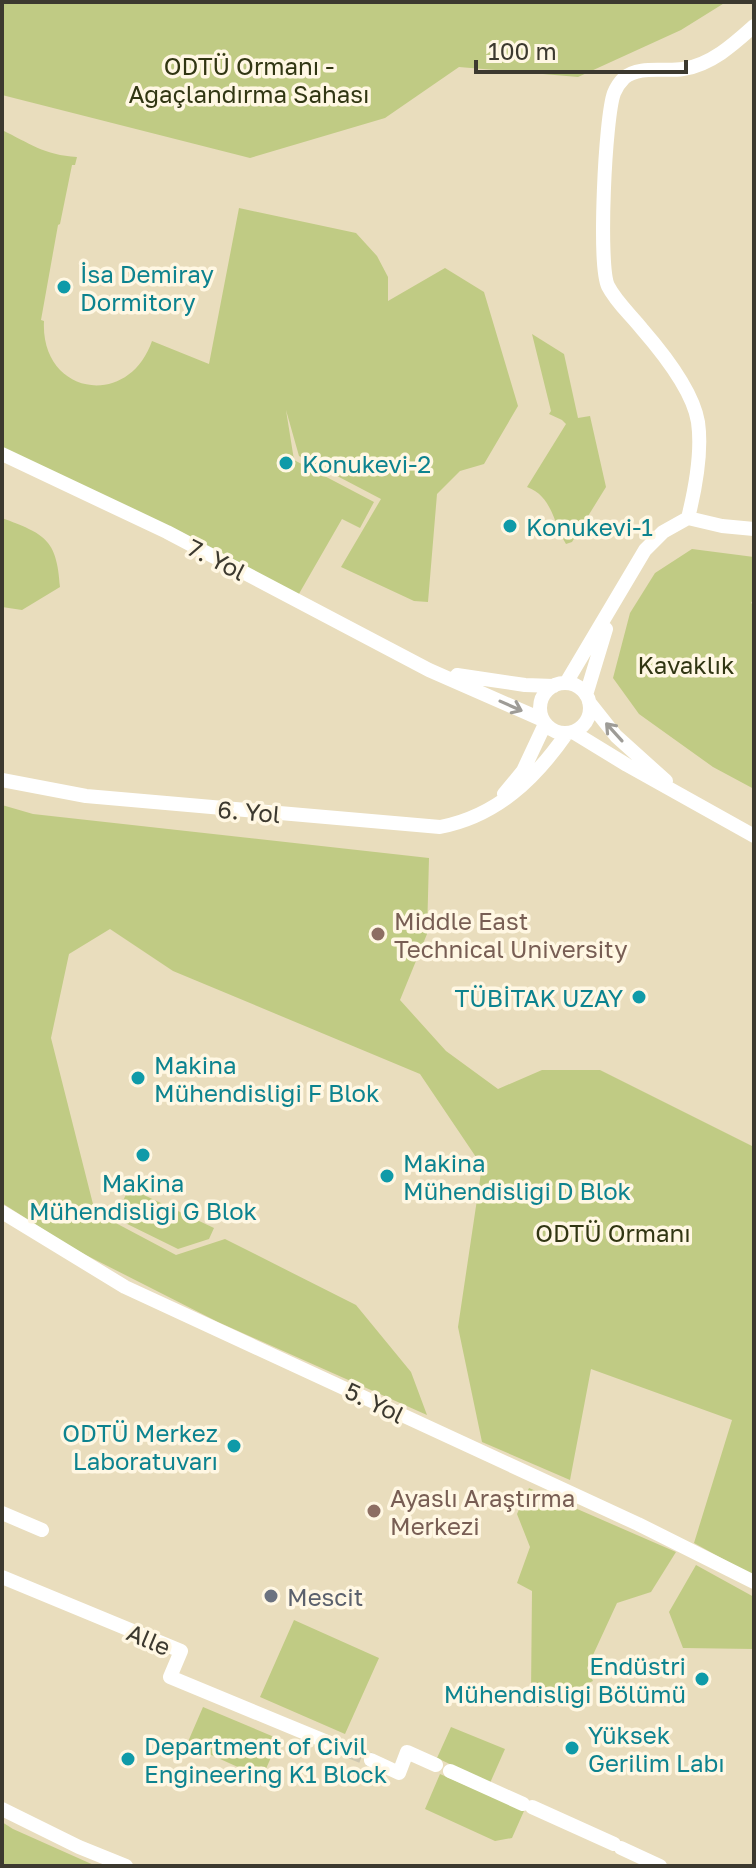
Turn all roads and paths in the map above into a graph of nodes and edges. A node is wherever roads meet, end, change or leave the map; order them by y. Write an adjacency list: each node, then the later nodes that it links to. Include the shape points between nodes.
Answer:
1 (754, 26): 3 (street, via 706,62 626,76 611,106 605,277 692,400 698,423)
2 (2, 454): 6 (street, 7. Yol, via 167,532)
3 (688, 518): 4 (street); 5 (street, via 645,550)
4 (754, 529)
5 (614, 606): 7 (street); 8 (street)
6 (429, 670): 7 (street, 7. Yol, via 480,680); 9 (street, 7. Yol, one-way to 9)
7 (560, 685): 8 (street, 7. Yol, via 574,685); 9 (street, via 542,697)
8 (587, 698): 10 (street, via 588,717); 12 (street, 7. Yol, one-way to 8, via 616,736)
9 (544, 722): 10 (street, 7. Yol, via 555,731); 13 (street, 6. Yol, via 523,771)
10 (570, 732): 12 (street, 7. Yol); 13 (street, 6. Yol, via 544,766)
11 (2, 780): 13 (street, 6. Yol, via 86,796 440,827 471,820)
12 (684, 798): 14 (street, 7. Yol)
13 (493, 806)
14 (754, 836)
15 (2, 1212): 19 (street, 5. Yol, via 125,1287)
16 (2, 1513): 17 (street)
17 (42, 1530)
18 (2, 1577): 20 (street, Alle, via 181,1651 170,1677)
19 (754, 1582)
20 (349, 1751)
21 (371, 1760): 24 (street, via 399,1773 407,1752)
22 (2, 1809): 23 (street)
23 (126, 1866)
24 (660, 1866)

